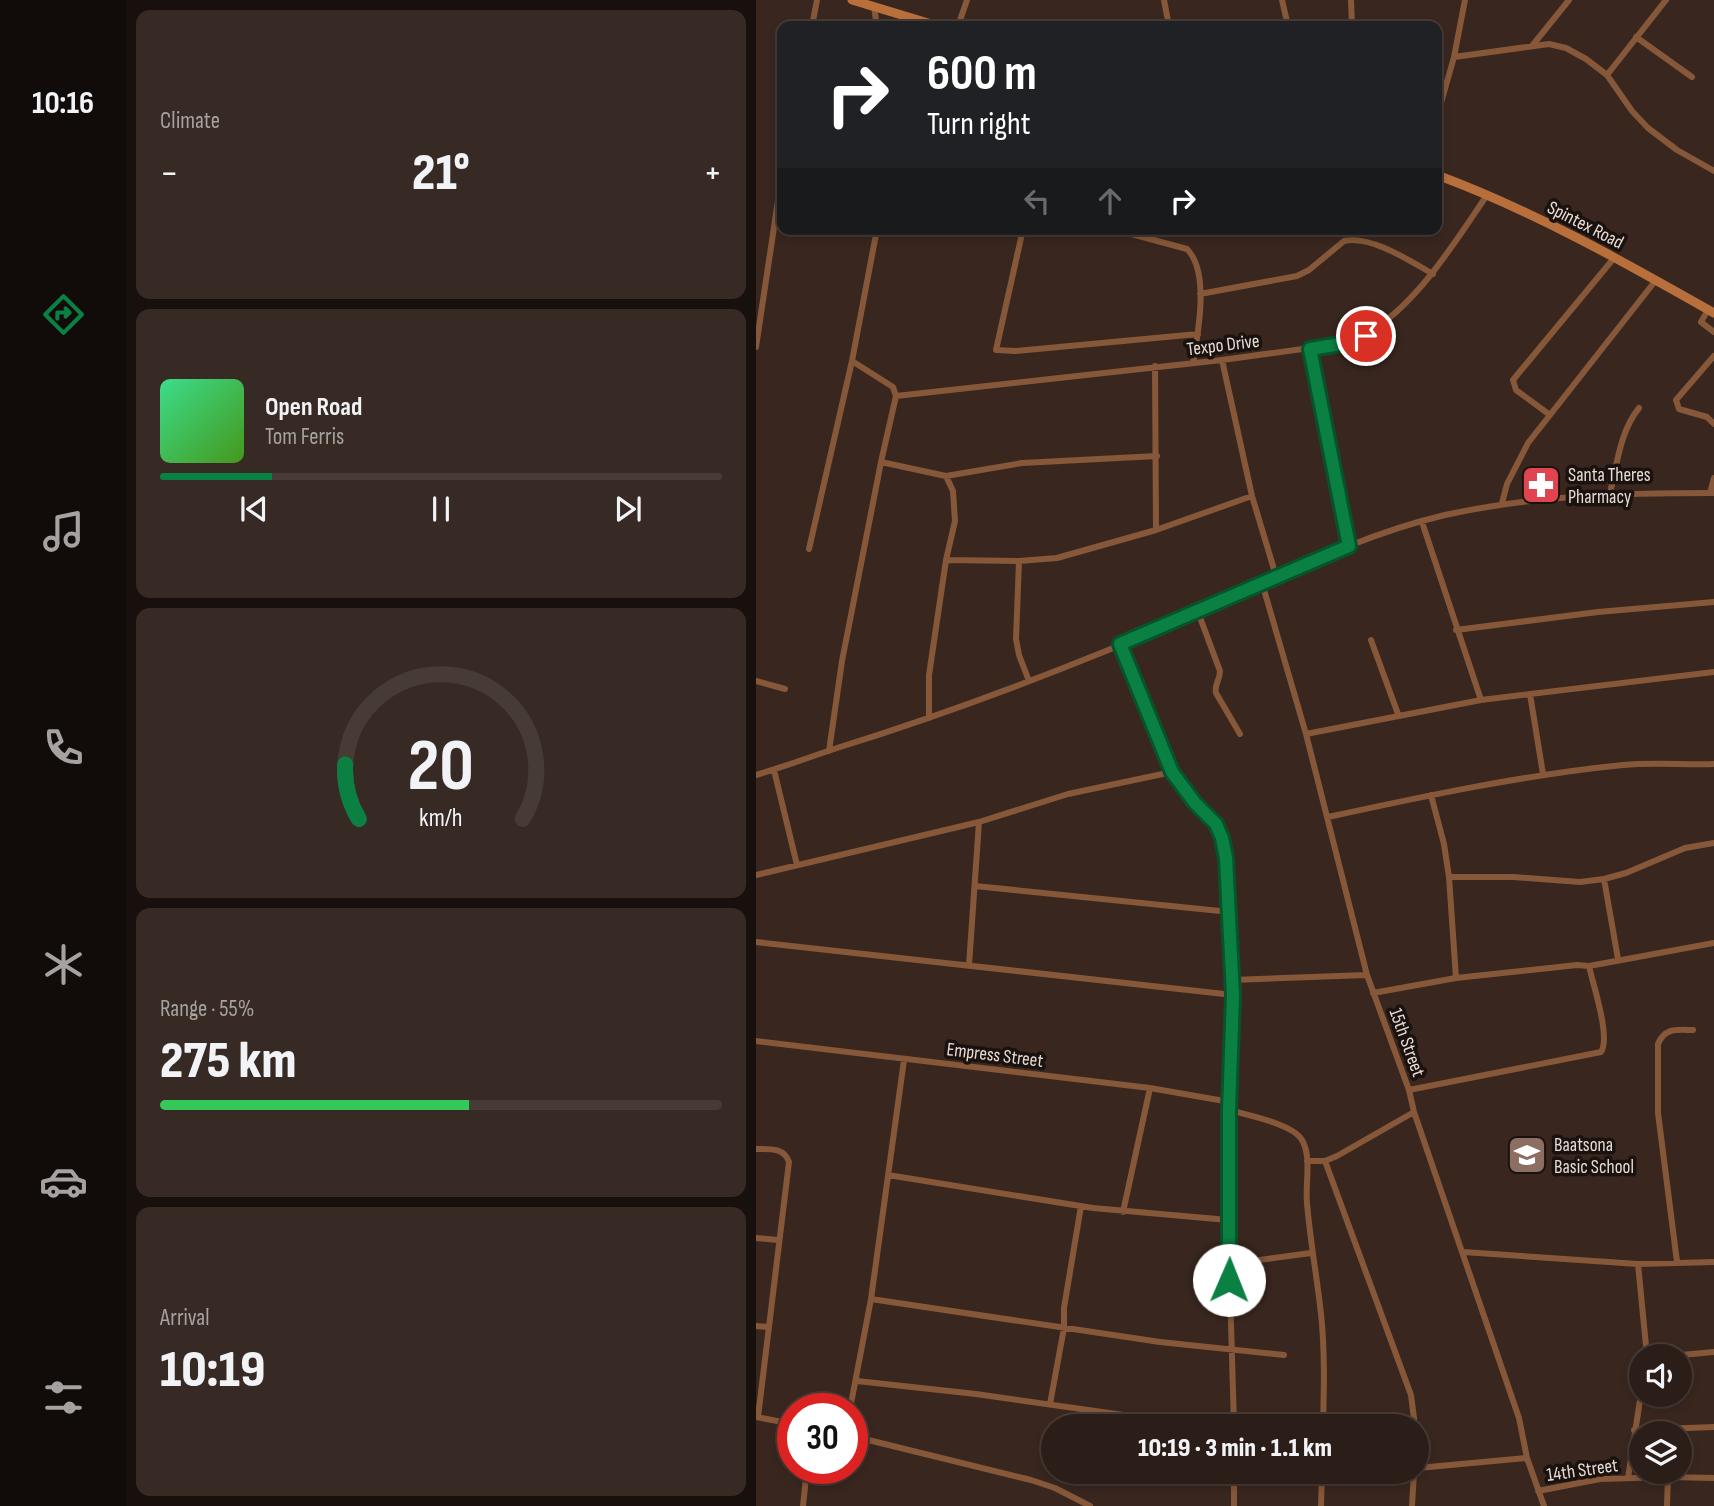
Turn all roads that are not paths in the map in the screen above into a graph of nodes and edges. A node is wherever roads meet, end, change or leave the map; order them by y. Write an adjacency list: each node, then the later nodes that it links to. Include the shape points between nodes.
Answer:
1 (817, 0): 11 (street)
2 (852, 0): 10 (main road)
3 (967, 0): 14 (street)
4 (1164, 0): 15 (street)
5 (1282, 0): 16 (street)
6 (1350, 0): 17 (street)
7 (1465, 0): 20 (street)
8 (1569, 0): 19 (street)
9 (1666, 0): 18 (street)
10 (874, 6): 12 (street); 13 (main road)
11 (813, 21)
12 (876, 21)
13 (921, 21)
14 (960, 21)
15 (1168, 21)
16 (1287, 21)
17 (1352, 21)
18 (1636, 37): 21 (street); 22 (street)
19 (1532, 46): 20 (street); 21 (street, via 1566,48)
20 (1454, 57): 23 (street)
21 (1607, 75): 24 (street, via 1648,128)
22 (1692, 77)
23 (1442, 99)
24 (1714, 171)
25 (1442, 178): 26 (main road, Spintex Road)
26 (1487, 195): 31 (main road, Spintex Road); 32 (street, Texpo Drive)
27 (777, 207): 38 (street)
28 (876, 235): 42 (street)
29 (1022, 235): 37 (street, via 996,350)
30 (1136, 235): 34 (street, via 1187,248 1198,266)
31 (1614, 258): 33 (main road, Spintex Road); 47 (street, via 1513,380 1516,390)
32 (1433, 274): 34 (street, via 1403,257 1351,240 1297,276); 39 (street, Texpo Drive, via 1366,336)
33 (1656, 280): 35 (main road, Spintex Road); 47 (street)
34 (1200, 294): 37 (street)
35 (1711, 312): 36 (street, via 1701,322)
36 (1714, 332)
37 (1198, 334): 43 (street)
38 (756, 347)
39 (1310, 349): 41 (street, Texpo Drive); 59 (street)
40 (1714, 356): 48 (street, via 1676,400 1679,409 1707,417)
41 (1222, 360): 43 (street, Texpo Drive); 55 (street)
42 (852, 361): 45 (street, via 893,387); 60 (street)
43 (1193, 363): 44 (street, Texpo Drive)
44 (1155, 366): 45 (street, Texpo Drive); 49 (street)
45 (896, 396): 50 (street)
46 (1639, 408): 53 (street, via 1623,437)
47 (1550, 415): 56 (street, via 1516,464)
48 (1714, 424)
49 (1157, 456): 51 (street, via 1022,463); 58 (street)
50 (881, 462): 51 (street); 80 (street, via 842,662)
51 (946, 476): 61 (street, via 955,502)
52 (1714, 478): 54 (street)
53 (1610, 493): 54 (street); 56 (street)
54 (1712, 493)
55 (1252, 496): 58 (street); 63 (street)
56 (1502, 503): 57 (street)
57 (1422, 522): 59 (street); 67 (street)
58 (1156, 530): 62 (street, via 1056,558)
59 (1349, 546): 63 (street)
60 (809, 549)
61 (946, 560): 62 (street); 77 (street, via 929,676)
62 (1019, 561): 72 (street, via 1016,639)
63 (1276, 576): 64 (street)
64 (1262, 583): 66 (street); 79 (street, 15th Street)
65 (1714, 602): 67 (street)
66 (1198, 612): 69 (street); 78 (street, via 1220,671 1216,693)
67 (1456, 630): 75 (street)
68 (1371, 639): 76 (street)
69 (1120, 644): 72 (street); 83 (street)
70 (1714, 672): 74 (street)
71 (756, 681): 73 (street)
72 (1029, 681): 77 (street)
73 (785, 689)
74 (1530, 694): 75 (street); 84 (street)
75 (1481, 700): 76 (street)
76 (1398, 715): 79 (street)
77 (929, 718): 80 (street)
78 (1240, 734)
79 (1306, 734): 87 (street, 15th Street)
80 (830, 751): 82 (street)
81 (1714, 764): 84 (street, via 1626,765)
82 (774, 770): 85 (street); 90 (street)
83 (1172, 772): 88 (street, via 1049,799); 95 (street, via 1216,824 1222,838)
84 (1543, 774): 86 (street)
85 (756, 775)
86 (1431, 795): 87 (street); 92 (street)
87 (1328, 817): 101 (street, 15th Street)
88 (979, 822): 90 (street); 94 (street)
89 (1714, 843): 93 (street, via 1685,848)
90 (797, 865): 91 (street)
91 (756, 875)
92 (1449, 877): 93 (street); 102 (street)
93 (1604, 880): 98 (street)
94 (975, 886): 95 (street); 99 (street)
95 (1230, 912): 103 (street)
96 (756, 942): 99 (street)
97 (1714, 943): 98 (street)
98 (1618, 959): 100 (street)
99 (969, 965): 105 (street)
100 (1589, 967): 102 (street); 110 (street, via 1603,1028 1601,1052)
101 (1367, 975): 103 (street); 104 (street, 15th Street)
102 (1456, 978): 104 (street)
103 (1233, 980): 105 (street)
104 (1373, 993): 110 (street, 15th Street)
105 (1233, 995): 111 (street)
106 (1693, 1030): 125 (street, via 1667,1030 1658,1044 1658,1113)
107 (756, 1041): 108 (street, Empress Street)
108 (904, 1060): 109 (street, Empress Street); 117 (street)
109 (1150, 1088): 111 (street, Empress Street); 119 (street)
110 (1409, 1090): 113 (street, 15th Street)
111 (1230, 1102): 112 (street)
112 (1229, 1110): 115 (street, via 1290,1129 1303,1141); 120 (street)
113 (1414, 1112): 116 (street); 123 (street, 15th Street)
114 (756, 1149): 122 (street, via 781,1151 789,1162)
115 (1307, 1161): 116 (street); 124 (street)
116 (1325, 1161): 144 (street, via 1411,1395)
117 (888, 1175): 118 (street); 129 (street)
118 (1081, 1206): 119 (street); 132 (street, via 1063,1308)
119 (1123, 1212): 120 (street)
120 (1228, 1220): 128 (street)
121 (756, 1238): 122 (street)
122 (778, 1240): 131 (street)
123 (1463, 1252): 127 (street); 150 (street, 15th Street, via 1519,1418)
124 (1311, 1253): 128 (street); 143 (street, via 1321,1314)
125 (1677, 1262): 126 (street); 127 (street)
126 (1714, 1262)
127 (1638, 1264): 133 (street)
128 (1230, 1265): 134 (street)
129 (871, 1299): 132 (street); 138 (street)
130 (756, 1326): 131 (street)
131 (768, 1327): 145 (street)
132 (1064, 1328): 134 (street); 140 (street)
133 (1646, 1344)
134 (1231, 1350): 137 (street); 142 (street)
135 (1714, 1352): 136 (street)
136 (1692, 1354)
137 (1284, 1355)
138 (857, 1381): 139 (street); 140 (street)
139 (854, 1393)
140 (1050, 1404): 141 (street)
141 (1119, 1414)
142 (1234, 1414)
143 (1323, 1414)
144 (1413, 1414)
145 (757, 1417): 146 (street)
146 (777, 1421)
147 (1714, 1427): 148 (street)
148 (1692, 1428)
149 (868, 1440): 163 (street, via 1031,1480)
150 (1527, 1458): 151 (street); 161 (street, 15th Street)
151 (1429, 1469)
152 (1629, 1470): 153 (street)
153 (1628, 1478): 161 (street, 14th Street)
154 (1692, 1478): 155 (street, 14th Street)
155 (1714, 1478)
156 (805, 1484): 162 (street)
157 (1234, 1484): 164 (street)
158 (1322, 1484): 165 (street)
159 (1414, 1484): 166 (street)
160 (1668, 1484): 168 (street)
161 (1538, 1491): 167 (street, 15th Street)
162 (803, 1506)
163 (1090, 1506)
164 (1234, 1506)
165 (1321, 1506)
166 (1412, 1506)
167 (1544, 1506)
168 (1667, 1506)

